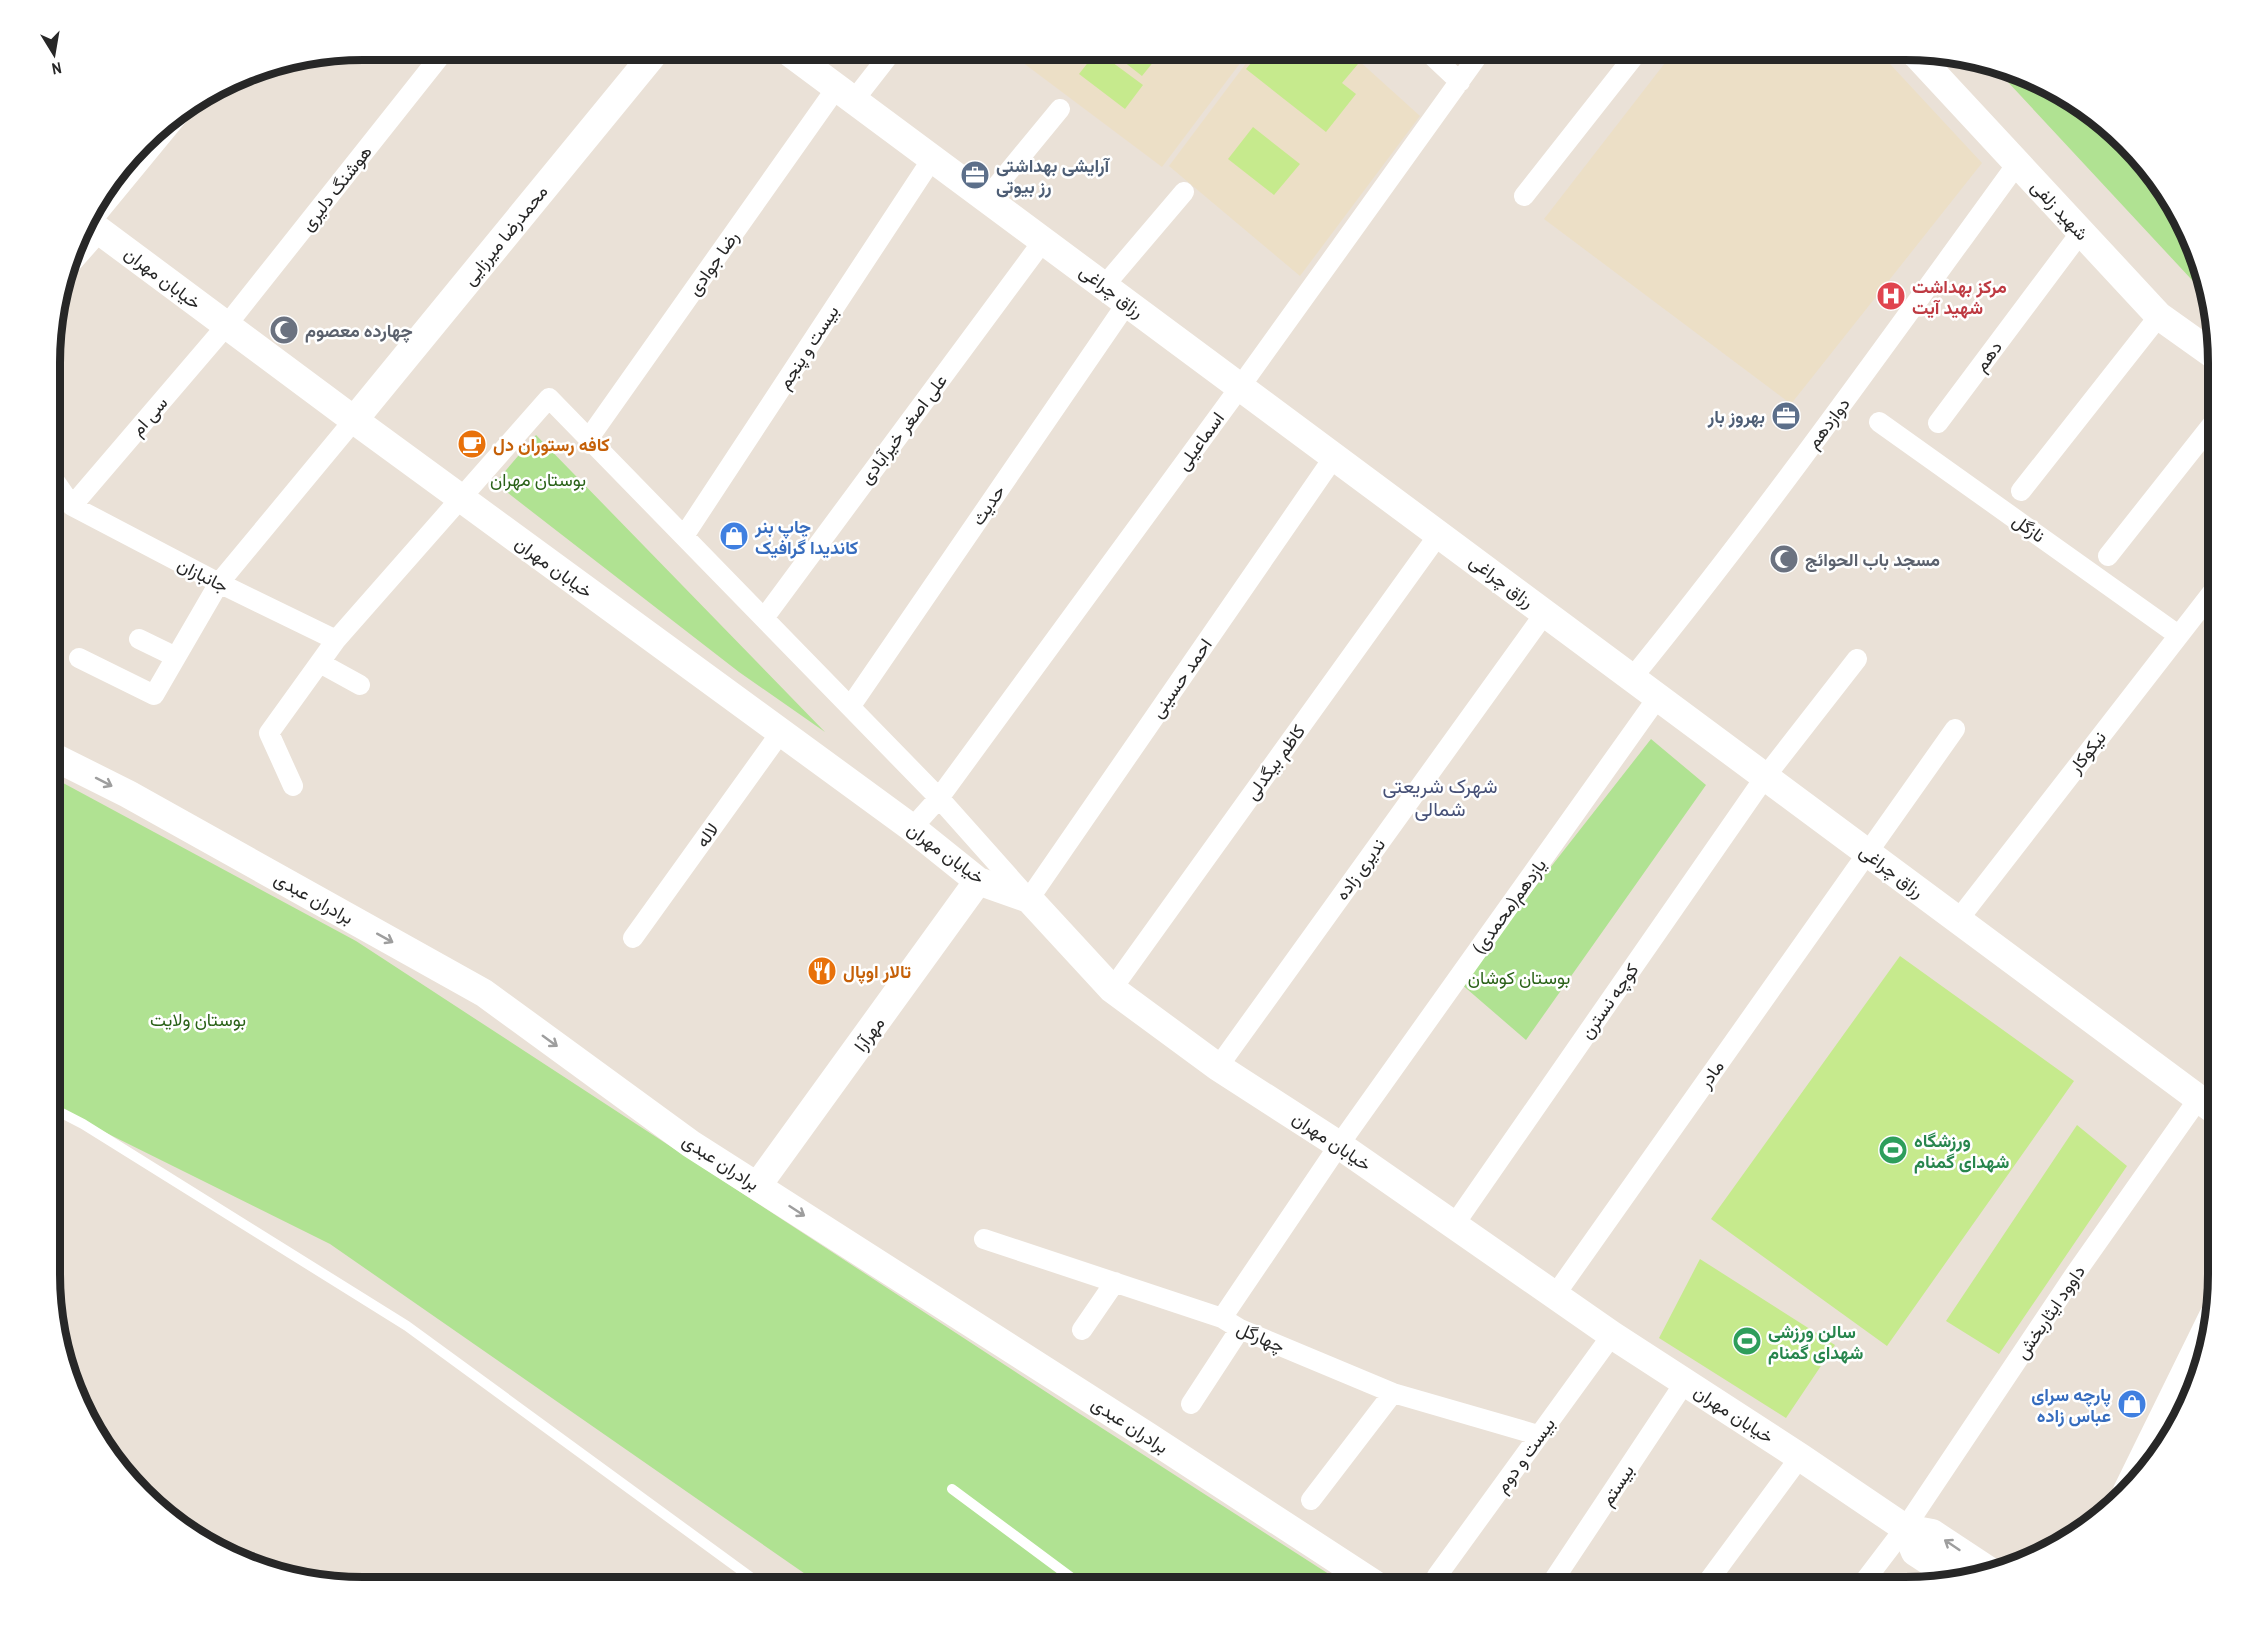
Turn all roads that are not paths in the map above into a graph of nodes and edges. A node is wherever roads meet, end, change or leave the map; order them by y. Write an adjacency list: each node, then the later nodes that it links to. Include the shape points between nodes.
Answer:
1 (437, 60): 24 (street, هوشنگ دلیری)
2 (649, 60): 27 (main road, محمدرضا میرزایی)
3 (799, 60): 10 (main road, رزاق چراغی)
4 (883, 60): 10 (street, رضا جوادی)
5 (1437, 60): 9 (street)
6 (1475, 60): 9 (street, اسماعیلی)
7 (1631, 60): 16 (street)
8 (1922, 61): 14 (main road, شهید زلفی)
9 (1460, 82): 26 (street, اسماعیلی)
10 (845, 94): 13 (main road, رزاق چراغی); 31 (street, رضا جوادی)
11 (1060, 109): 17 (street)
12 (162, 136): 18 (street)
13 (933, 159): 17 (main road, رزاق چراغی); 38 (street, بیست و پنجم)
14 (2018, 164): 20 (main road, شهید زلفی); 51 (street, دوازدهم, via 1730,555)
15 (1184, 192): 22 (street, حدیث)
16 (1524, 196)
17 (986, 199): 21 (main road, رزاق چراغی)
18 (100, 214)
19 (93, 226): 24 (main road, خیابان مهران)
20 (2081, 232): 23 (main road, شهید زلفی); 29 (street, دهم)
21 (1043, 241): 22 (main road, رزاق چراغی); 43 (street, علی اصغر خیرآبادی)
22 (1116, 294): 26 (main road, رزاق چراغی); 54 (street, حدیث)
23 (2159, 316): 25 (main road, شهید زلفی); 34 (street)
24 (226, 326): 27 (main road, خیابان مهران); 36 (street, سی ام)
25 (2207, 350)
26 (1240, 387): 32 (main road, رزاق چراغی); 60 (street, اسماعیلی)
27 (354, 420): 35 (main road, خیابان مهران); 40 (street)
28 (1879, 422): 44 (street, نازگل)
29 (1938, 423)
30 (2208, 430): 39 (street)
31 (589, 438): 35 (street, via 549,398); 38 (street)
32 (1334, 457): 37 (main road, رزاق چراغی); 64 (street, احمد حسینی)
33 (60, 489): 36 (street)
34 (2021, 491)
35 (461, 498): 46 (street); 56 (main road, خیابان مهران)
36 (72, 506): 40 (street, جانبازان)
37 (1439, 534): 42 (main road, رزاق چراغی); 67 (street, کاظم بیگدلی)
38 (684, 536): 43 (street)
39 (2108, 556)
40 (219, 583): 46 (street, جانبازان); 47 (street)
41 (2208, 598): 44 (street, نیکوکار)
42 (1545, 613): 51 (main road, رزاق چراغی); 68 (street, ندیری زاده)
43 (764, 618): 54 (street)
44 (2178, 635): 65 (street, نیکوکار)
45 (139, 639): 47 (street)
46 (336, 640): 50 (street)
47 (176, 657): 48 (street, via 154,695)
48 (79, 658)
49 (1857, 658): 58 (street, کوچه نسترن)
50 (320, 663): 52 (street); 59 (street, via 269,733)
51 (1632, 678): 53 (main road, رزاق چراغی)
52 (360, 685)
53 (1658, 697): 58 (main road, رزاق چراغی); 71 (street, یازدهم(محمدی))
54 (850, 707): 60 (street)
55 (1955, 729): 62 (street, مادر)
56 (781, 732): 61 (main road, خیابان مهران); 66 (street, لاله)
57 (60, 760): 72 (main road, برادران عبدی, one-way to 72, via 484,993 691,1144)
58 (1765, 777): 62 (main road, رزاق چراغی); 73 (street, کوچه نسترن)
59 (293, 786)
60 (939, 798): 61 (street, اسماعیلی); 64 (street)
61 (912, 828): 63 (main road, خیابان مهران)
62 (1867, 852): 65 (main road, رزاق چراغی); 76 (street, مادر)
63 (978, 881): 64 (main road, خیابان مهران); 72 (main road, مهرآرا)
64 (1029, 899): 67 (main road, خیابان مهران)
65 (1958, 920): 69 (main road, رزاق چراغی)
66 (633, 938)
67 (1112, 989): 68 (main road, خیابان مهران)
68 (1218, 1067): 71 (main road, خیابان مهران)
69 (2208, 1106): 90 (street, داوود ایثاربخش, via 2075,1274)
70 (60, 1112): 94 (lane, via 407,1326)
71 (1339, 1144): 73 (main road, خیابان مهران); 77 (street, یازدهم(محمدی))
72 (758, 1185): 96 (main road, برادران عبدی, one-way to 96)
73 (1454, 1226): 76 (main road, خیابان مهران)
74 (984, 1239): 75 (street, چهارگل)
75 (1115, 1282): 77 (street, چهارگل); 79 (street)
76 (1555, 1295): 80 (main road, خیابان مهران)
77 (1222, 1318): 78 (street, چهارگل)
78 (1240, 1329): 83 (street, چهارگل); 84 (street)
79 (1082, 1330)
80 (1612, 1335): 82 (main road, خیابان مهران); 85 (street, بیست و دوم)
81 (2192, 1370): 87 (main road)
82 (1684, 1382): 86 (main road, خیابان مهران); 97 (street, بیستم)
83 (1393, 1393): 85 (street, چهارگل); 89 (street)
84 (1191, 1404)
85 (1538, 1436): 93 (street, بیست و دوم)
86 (1800, 1456): 90 (main road, خیابان مهران); 98 (street)
87 (2144, 1459)
88 (952, 1488): 95 (lane)
89 (1311, 1500)
90 (1905, 1528): 91 (main road, one-way to 90, via 1932,1533); 92 (main road, via 1915,1552); 99 (street, داوود ایثاربخش)
91 (1983, 1567)
92 (1947, 1574)
93 (1437, 1576)
94 (750, 1577)
95 (1071, 1577)
96 (1364, 1577)
97 (1556, 1577)
98 (1711, 1577)
99 (1868, 1577)

